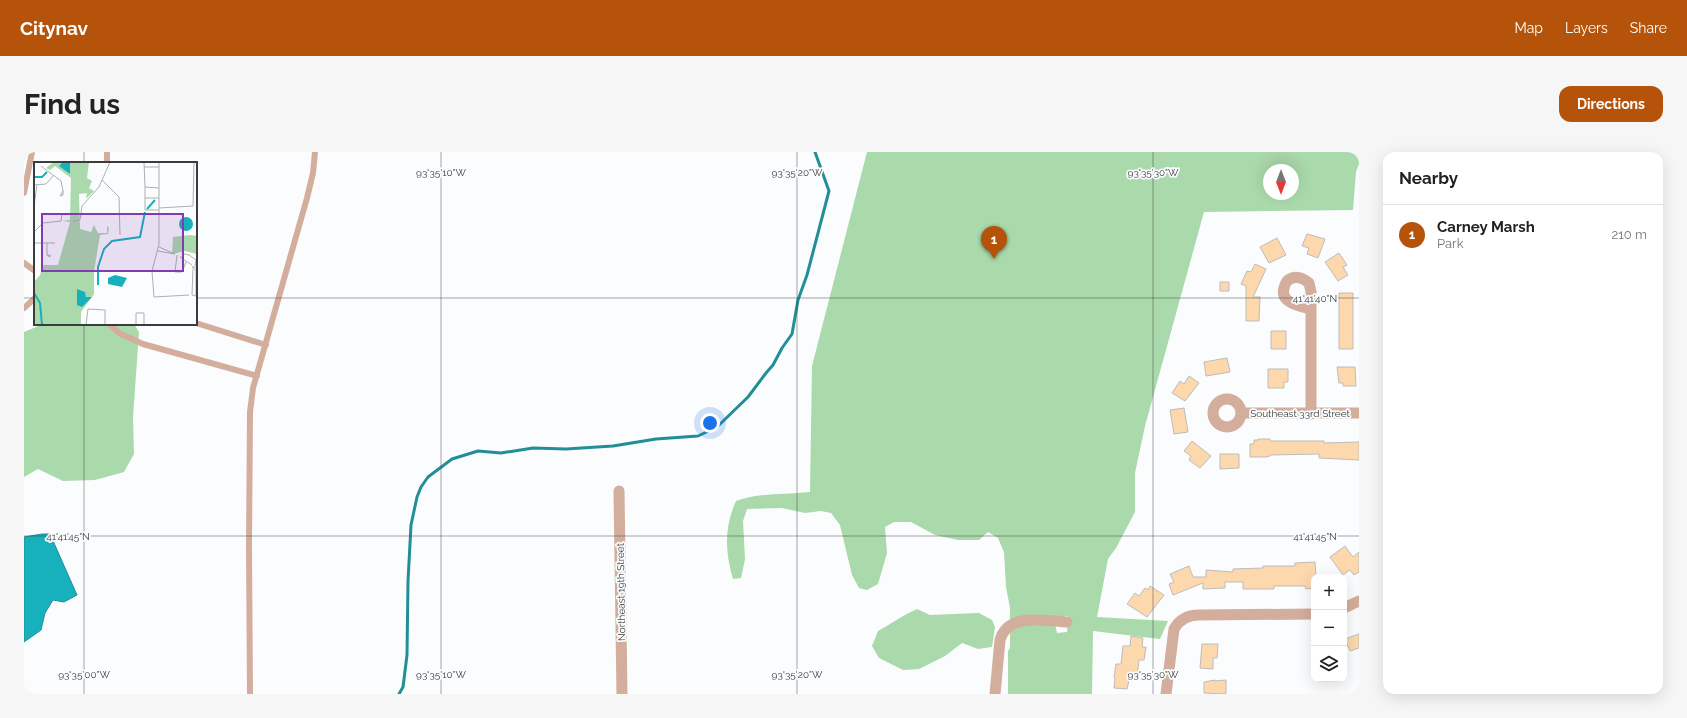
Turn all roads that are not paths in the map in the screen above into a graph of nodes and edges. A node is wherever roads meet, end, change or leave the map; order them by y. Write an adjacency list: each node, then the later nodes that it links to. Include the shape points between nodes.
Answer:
1 (32, 152): 3 (lane)
2 (315, 152): 11 (lane, via 307,198)
3 (24, 193)
4 (24, 263): 5 (lane)
5 (34, 270)
6 (34, 299): 7 (lane)
7 (24, 308)
8 (1311, 308): 15 (street)
9 (197, 323): 11 (lane)
10 (110, 325): 12 (lane, via 119,333 143,344)
11 (266, 345): 12 (lane)
12 (257, 376): 21 (lane, via 250,412)
13 (1359, 413): 15 (street, Southeast 33rd Street)
14 (1241, 414): 15 (street, Southeast 33rd Street)
15 (1311, 414)
16 (619, 491): 22 (street, Northeast 19th Street)
17 (1359, 601): 18 (street)
18 (1347, 607)
19 (1311, 614): 24 (street, via 1199,615 1185,618 1174,630)
20 (1067, 622): 23 (street, via 1021,621 1006,628 1000,640)
21 (250, 694)
22 (622, 694)
23 (995, 694)
24 (1166, 694)

